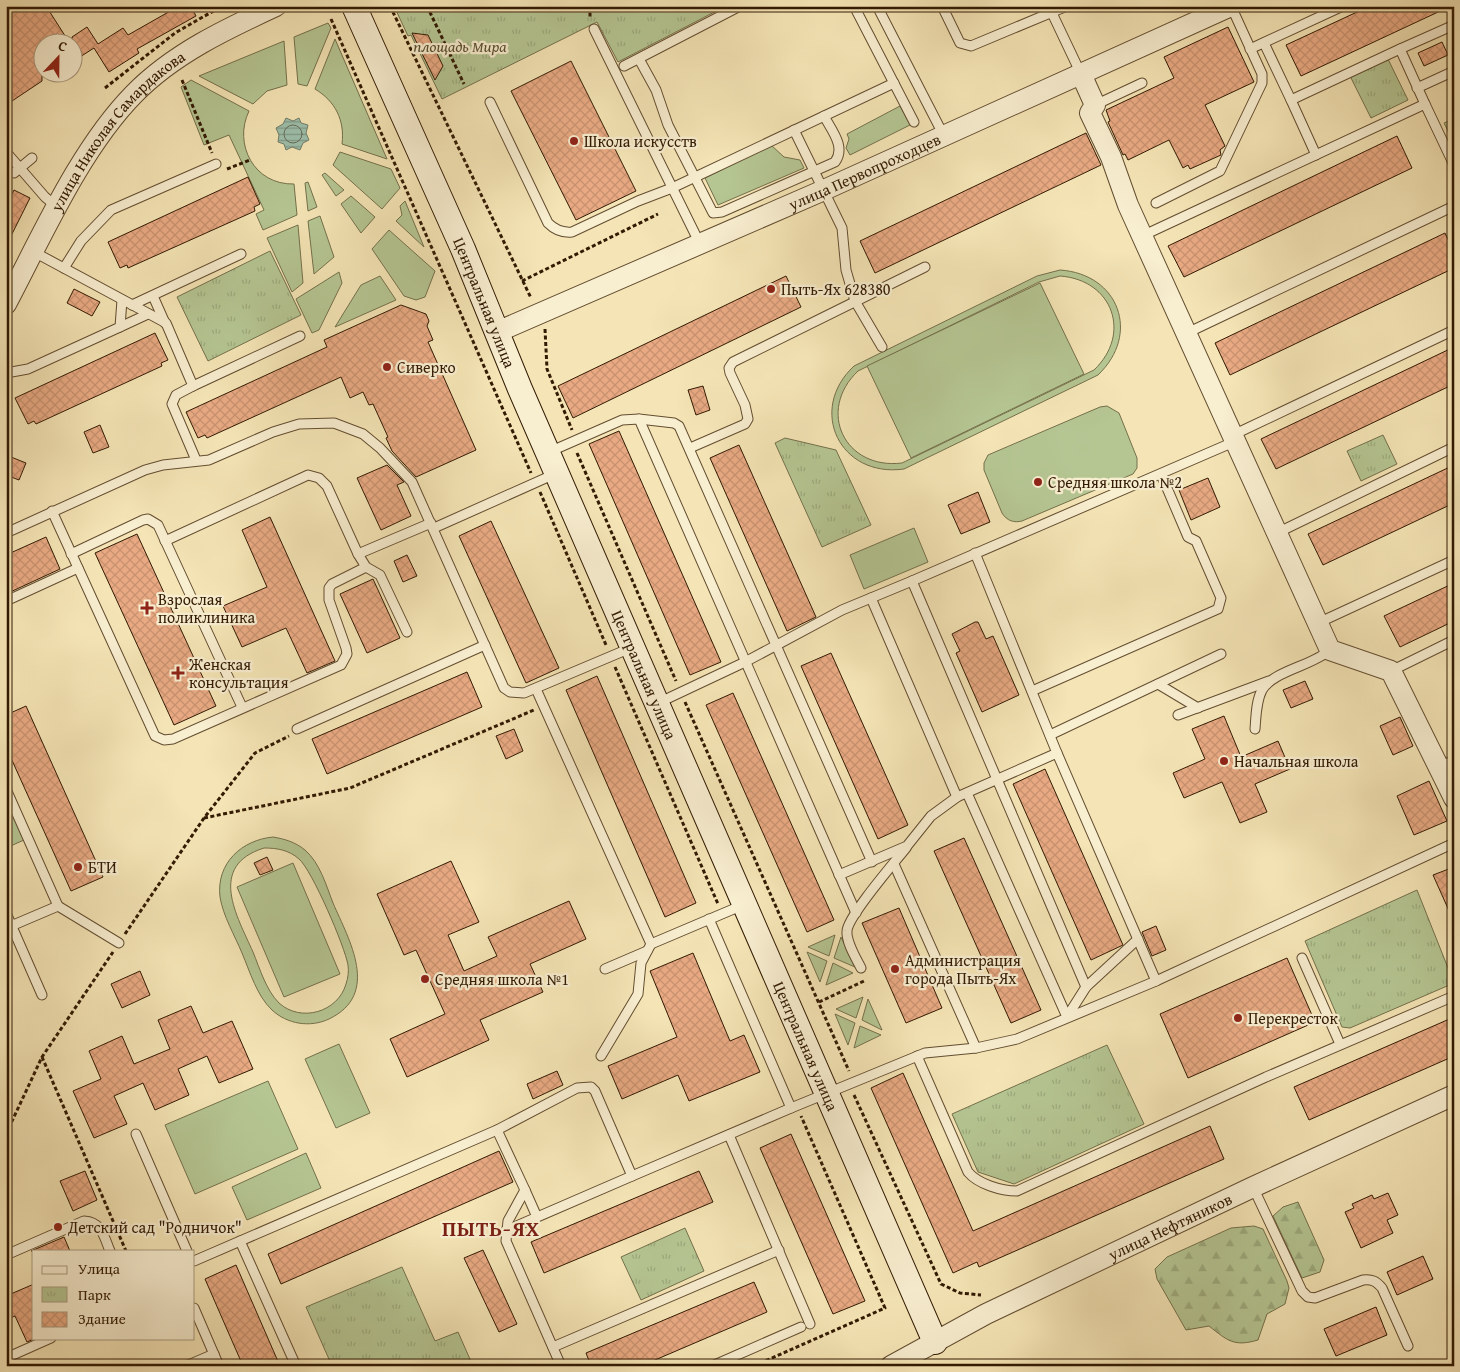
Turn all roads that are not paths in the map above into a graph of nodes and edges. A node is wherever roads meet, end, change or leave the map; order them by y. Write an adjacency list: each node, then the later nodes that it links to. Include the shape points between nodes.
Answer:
1 (276, 6): 43 (street, улица Николая Самардакова, via 191,50 135,92 100,134)
2 (354, 6): 59 (main road, Центральная улица, via 464,249)
3 (740, 6): 16 (lane)
4 (854, 6): 20 (lane)
5 (877, 6): 30 (lane)
6 (942, 6): 10 (lane, via 960,42 971,46)
7 (1067, 6): 10 (lane)
8 (1231, 6): 14 (lane); 19 (street, улица Первопроходцев)
9 (1342, 6): 13 (lane)
10 (1052, 13): 19 (lane)
11 (1454, 26): 15 (lane)
12 (594, 29): 39 (lane)
13 (1264, 43): 14 (lane); 23 (lane)
14 (1250, 49): 41 (lane, via 1262,74 1262,83 1224,166 1214,176)
15 (1400, 49): 22 (lane); 23 (lane)
16 (639, 59): 17 (lane); 38 (lane)
17 (624, 66)
18 (1454, 71): 22 (lane)
19 (1081, 74): 26 (street); 30 (street, улица Первопроходцев)
20 (894, 83): 27 (lane); 28 (lane)
21 (1142, 83): 26 (lane)
22 (1417, 88): 25 (lane)
23 (1291, 100): 32 (lane)
24 (490, 102): 39 (lane, via 548,223 559,231 572,232 638,200)
25 (1425, 104): 32 (lane); 35 (lane)
26 (1095, 105): 44 (street, via 1090,113)
27 (824, 116): 29 (lane); 37 (lane, via 840,151 835,162)
28 (914, 122)
29 (794, 130): 37 (lane); 38 (lane)
30 (944, 136): 40 (street, улица Первопроходцев)
31 (6, 152): 36 (lane)
32 (1316, 155): 44 (lane)
33 (32, 158): 36 (lane)
34 (216, 164): 49 (lane, via 111,210 81,241)
35 (1454, 165)
36 (17, 170): 43 (lane)
37 (813, 171): 38 (lane, via 718,214 710,210); 40 (lane)
38 (694, 177): 39 (lane)
39 (672, 188): 45 (lane)
40 (824, 190): 45 (street, улица Первопроходцев); 52 (lane, via 842,228 846,270)
41 (1156, 203)
42 (1454, 206): 60 (lane)
43 (57, 207): 46 (street, улица Николая Самардакова)
44 (1142, 236): 60 (street)
45 (700, 245): 59 (street, улица Первопроходцев)
46 (34, 252): 49 (lane); 53 (street, улица Николая Самардакова)
47 (241, 254): 50 (lane)
48 (925, 267): 52 (lane)
49 (64, 268): 51 (lane)
50 (152, 296): 54 (lane); 56 (lane)
51 (122, 300): 54 (lane); 57 (lane)
52 (855, 301): 62 (lane); 68 (lane, via 733,362 730,373 748,419 745,424)
53 (6, 304)
54 (132, 305): 55 (lane)
55 (148, 314): 56 (lane); 57 (lane)
56 (166, 323): 64 (lane)
57 (120, 327): 63 (lane, via 28,370)
58 (1454, 330): 66 (lane)
59 (497, 332): 70 (main road, Центральная улица)
60 (1187, 333): 66 (street)
61 (300, 336): 64 (lane)
62 (882, 347)
63 (6, 373)
64 (193, 386): 69 (lane, via 176,394 172,404)
65 (639, 419): 68 (lane, via 674,423 679,426); 70 (lane, via 622,420 574,440); 94 (lane)
66 (1235, 438): 71 (lane); 75 (street)
67 (1454, 447): 75 (lane)
68 (690, 448): 90 (lane)
69 (196, 460): 72 (lane, via 144,470); 73 (lane, via 210,460 286,427 334,422 363,434 403,471 412,482)
70 (547, 469): 73 (lane); 91 (main road, Центральная улица)
71 (1161, 474): 79 (lane); 99 (lane, via 1188,537 1196,541 1221,598 1220,606)
72 (52, 511): 74 (lane); 77 (lane)
73 (432, 526): 78 (lane); 89 (lane)
74 (6, 533)
75 (1277, 533): 86 (street)
76 (165, 540): 77 (lane, via 158,525 148,519); 78 (lane, via 308,475 319,478 327,486); 101 (lane)
77 (71, 554): 82 (lane)
78 (358, 554): 81 (lane)
79 (975, 554): 83 (lane); 99 (lane)
80 (1454, 560): 86 (lane)
81 (366, 567): 87 (lane, via 380,575); 101 (lane, via 329,588 329,600 346,648 345,660)
82 (78, 568): 85 (lane); 101 (lane, via 158,739 173,739)
83 (912, 580): 84 (lane); 109 (lane)
84 (871, 598): 90 (lane); 112 (lane)
85 (6, 601)
86 (1318, 624): 92 (street)
87 (407, 632)
88 (1454, 640): 95 (lane)
89 (485, 644): 98 (lane, via 504,688 517,693); 104 (lane)
90 (778, 645): 94 (lane); 116 (lane)
91 (633, 647): 98 (lane); 100 (main road, Центральная улица)
92 (1330, 650): 95 (street); 96 (lane, via 1317,660)
93 (1221, 654): 97 (lane)
94 (745, 662): 100 (lane); 118 (lane)
95 (1391, 671): 108 (street)
96 (1274, 679): 102 (lane); 105 (lane, via 1258,698)
97 (1158, 684): 102 (lane); 106 (lane)
98 (536, 688): 127 (lane)
99 (1032, 691): 106 (lane)
100 (658, 703): 119 (main road, Центральная улица)
101 (242, 707)
102 (1198, 708): 103 (lane)
103 (1178, 715)
104 (297, 729)
105 (1255, 729)
106 (1050, 735): 107 (lane)
107 (1057, 753): 109 (lane); 125 (lane)
108 (1446, 763): 113 (street)
109 (996, 780): 111 (lane); 132 (lane)
110 (6, 789): 120 (lane)
111 (967, 793): 112 (lane); 135 (lane)
112 (957, 797): 115 (lane, via 931,816)
113 (1454, 798)
114 (1454, 843): 131 (lane)
115 (907, 846): 116 (lane); 117 (lane)
116 (872, 862): 118 (lane)
117 (894, 864): 122 (lane); 137 (lane)
118 (839, 876): 122 (lane)
119 (745, 904): 123 (lane); 140 (main road, Центральная улица)
120 (58, 906): 124 (lane); 126 (lane)
121 (6, 913): 124 (lane)
122 (856, 913): 129 (lane, via 846,932)
123 (709, 919): 127 (lane); 142 (lane)
124 (11, 926): 133 (lane)
125 (1138, 939): 131 (lane); 132 (lane)
126 (119, 943)
127 (649, 948): 130 (lane); 138 (lane, via 640,968 638,994)
128 (1302, 958): 136 (lane)
129 (860, 968)
130 (605, 969)
131 (1156, 981): 135 (lane)
132 (1086, 987): 135 (lane)
133 (42, 995)
134 (1454, 996): 136 (lane)
135 (1067, 1017): 137 (lane, via 1017,1039)
136 (1340, 1044): 139 (lane, via 1017,1191 975,1180 968,1172)
137 (976, 1048): 139 (lane)
138 (602, 1056)
139 (917, 1056): 140 (lane)
140 (827, 1092): 142 (lane); 159 (main road, Центральная улица)
141 (1454, 1095): 147 (street, улица Нефтяников)
142 (794, 1107): 145 (lane)
143 (497, 1130): 146 (lane, via 577,1088 591,1087); 148 (lane); 151 (lane)
144 (136, 1134): 153 (lane)
145 (729, 1135): 146 (lane); 154 (lane)
146 (632, 1176): 149 (lane)
147 (1253, 1187): 159 (street, улица Нефтяников, via 986,1314); 160 (lane, via 1302,1291 1315,1298 1363,1280 1377,1282)
148 (525, 1190): 149 (lane); 150 (lane)
149 (537, 1217): 150 (lane)
150 (505, 1231): 161 (lane, via 506,1241)
151 (240, 1241): 156 (lane); 166 (lane)
152 (110, 1250): 155 (lane, via 96,1223 84,1221)
153 (187, 1250)
154 (779, 1250): 161 (lane); 168 (lane, via 806,1326)
155 (6, 1255)
156 (195, 1261)
157 (195, 1310): 162 (lane)
158 (46, 1340): 163 (lane)
159 (935, 1342): 169 (street, улица Нефтяников)
160 (1408, 1346)
161 (553, 1347): 167 (lane)
162 (214, 1354): 164 (lane); 165 (lane)
163 (6, 1358)
164 (186, 1366)
165 (220, 1366)
166 (296, 1366)
167 (561, 1366)
168 (712, 1366)
169 (891, 1366)

